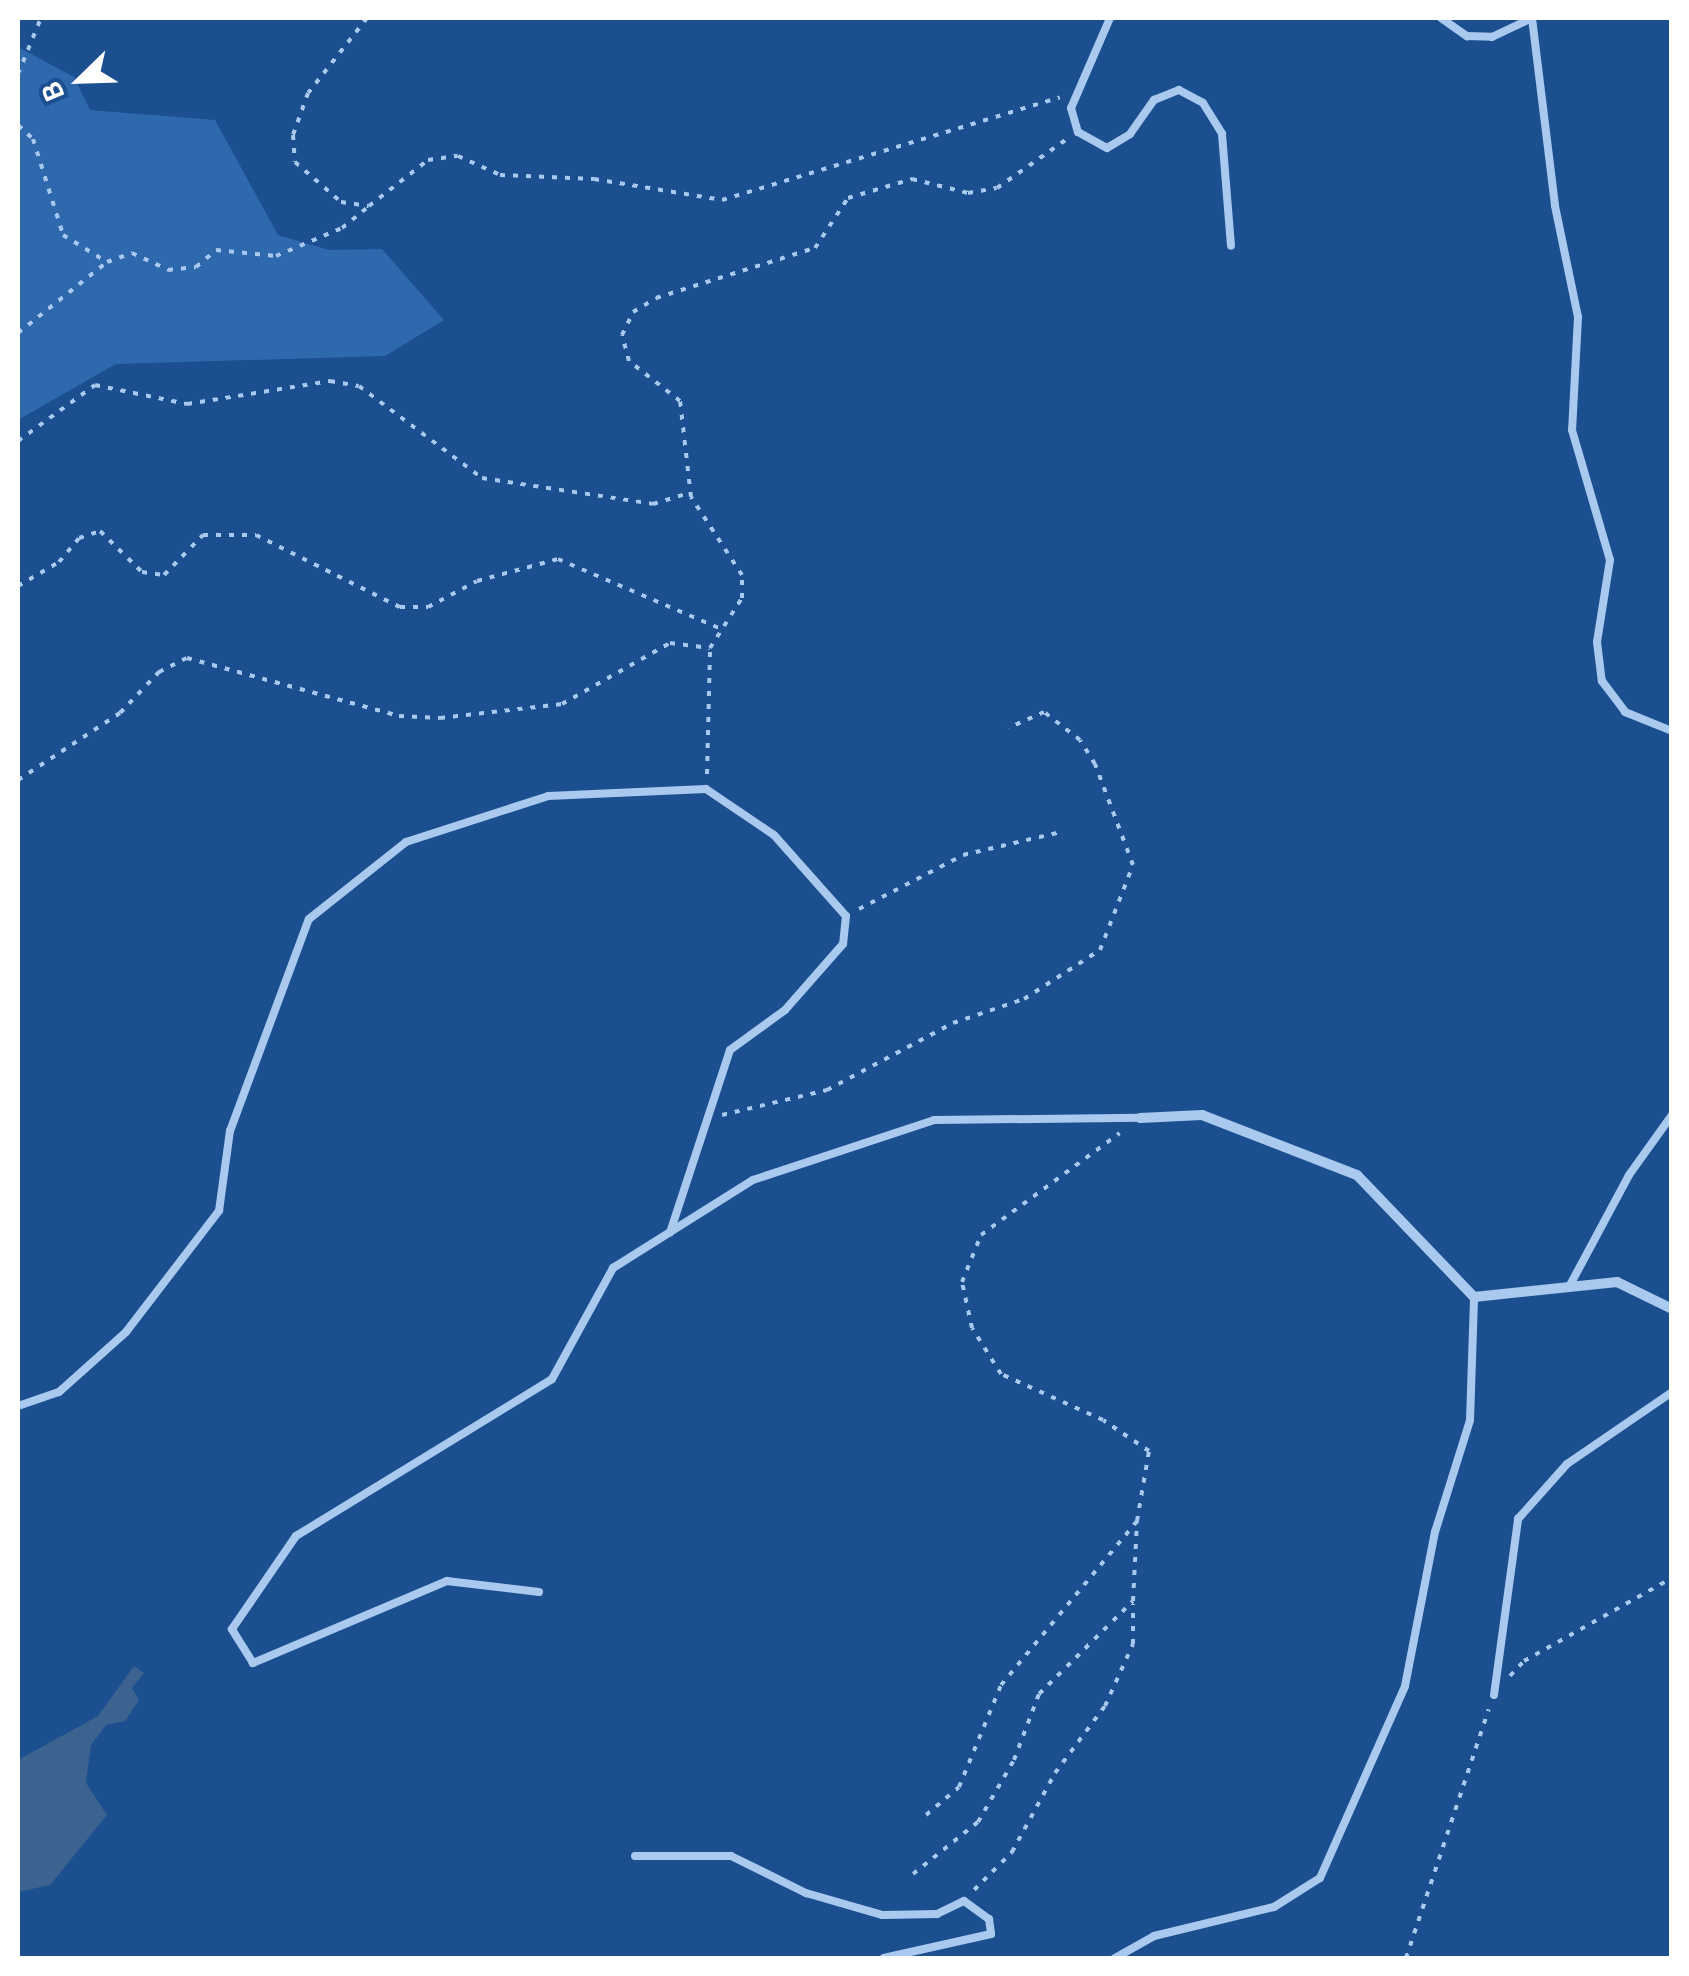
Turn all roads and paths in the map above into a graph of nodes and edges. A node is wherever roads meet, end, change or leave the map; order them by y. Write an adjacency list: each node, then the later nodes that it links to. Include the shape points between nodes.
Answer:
1 (41, 18): 6 (path)
2 (368, 18): 10 (path, via 308,93 294,135 295,162 341,202)
3 (1110, 18): 7 (lane)
4 (1441, 18): 5 (lane, via 1466,36 1492,37)
5 (1532, 18): 20 (lane, via 1555,206 1578,318 1572,430 1610,560 1597,642 1602,681 1626,712)
6 (18, 74)
7 (1079, 90): 9 (lane, via 1071,108); 10 (path, via 722,200 594,179 500,174 458,156 428,160)
8 (18, 125): 12 (path, via 33,139 63,235)
9 (1078, 132): 11 (lane, via 1106,148 1130,134 1154,100 1178,90 1203,103 1222,134); 15 (path, via 996,188 968,192 912,179 848,198 815,248 656,298 633,312 622,335 630,360 680,401)
10 (369, 206): 12 (path, via 342,228 276,256 216,250 196,267 168,270 132,253)
11 (1231, 246)
12 (107, 262): 13 (path)
13 (18, 333)
14 (18, 441): 15 (path, via 95,385 187,404 330,380 359,386 482,478 654,504)
15 (690, 493): 17 (path, via 742,575 742,598)
16 (18, 586): 17 (path, via 59,562 79,538 100,530 142,572 164,575 203,535 256,535 400,607 428,607 477,581 558,559)
17 (721, 629): 18 (path)
18 (710, 648): 21 (path, via 670,643 562,704 440,718 399,716 187,658 159,672 120,714); 22 (path)
19 (1008, 728): 26 (path, via 1044,712 1080,740 1095,764 1133,866 1100,950 1024,998 952,1024 827,1090)
20 (1672, 731)
21 (18, 780)
22 (706, 789): 24 (lane, via 774,835); 33 (lane, via 548,796 406,842 309,919 230,1131 219,1210 126,1332 59,1392)
23 (1062, 832): 24 (path, via 963,855)
24 (846, 916): 26 (lane, via 842,944 785,1010 730,1050)
25 (1672, 1115): 29 (lane, via 1629,1175)
26 (708, 1118): 28 (lane)
27 (1140, 1118): 28 (lane, via 934,1120 753,1180); 30 (street, via 1202,1115 1358,1174); 34 (path, via 980,1234 962,1282 972,1328 1001,1374 1104,1420 1149,1451)
28 (670, 1232): 36 (lane, via 612,1268 552,1379 296,1536 232,1629 253,1663 447,1580)
29 (1569, 1287): 30 (street); 31 (street, via 1617,1282)
30 (1474, 1296): 44 (lane, via 1470,1420 1434,1532 1406,1686 1320,1878 1274,1908 1154,1936)
31 (1672, 1309)
32 (1672, 1392): 38 (lane, via 1568,1464 1518,1519)
33 (18, 1406)
34 (1138, 1521): 37 (path); 39 (path, via 1001,1685 959,1787)
35 (1672, 1578): 38 (path, via 1524,1661)
36 (539, 1592)
37 (1133, 1601): 41 (path, via 1039,1694 1014,1760 978,1822); 42 (path, via 1133,1644 1104,1706 1012,1852)
38 (1494, 1696): 45 (path)
39 (926, 1816)
40 (635, 1856): 42 (lane, via 731,1856 806,1893 882,1915 938,1914)
41 (913, 1874)
42 (964, 1901): 43 (lane, via 989,1919 990,1934)
43 (884, 1958)
44 (1115, 1958)
45 (1406, 1958)

